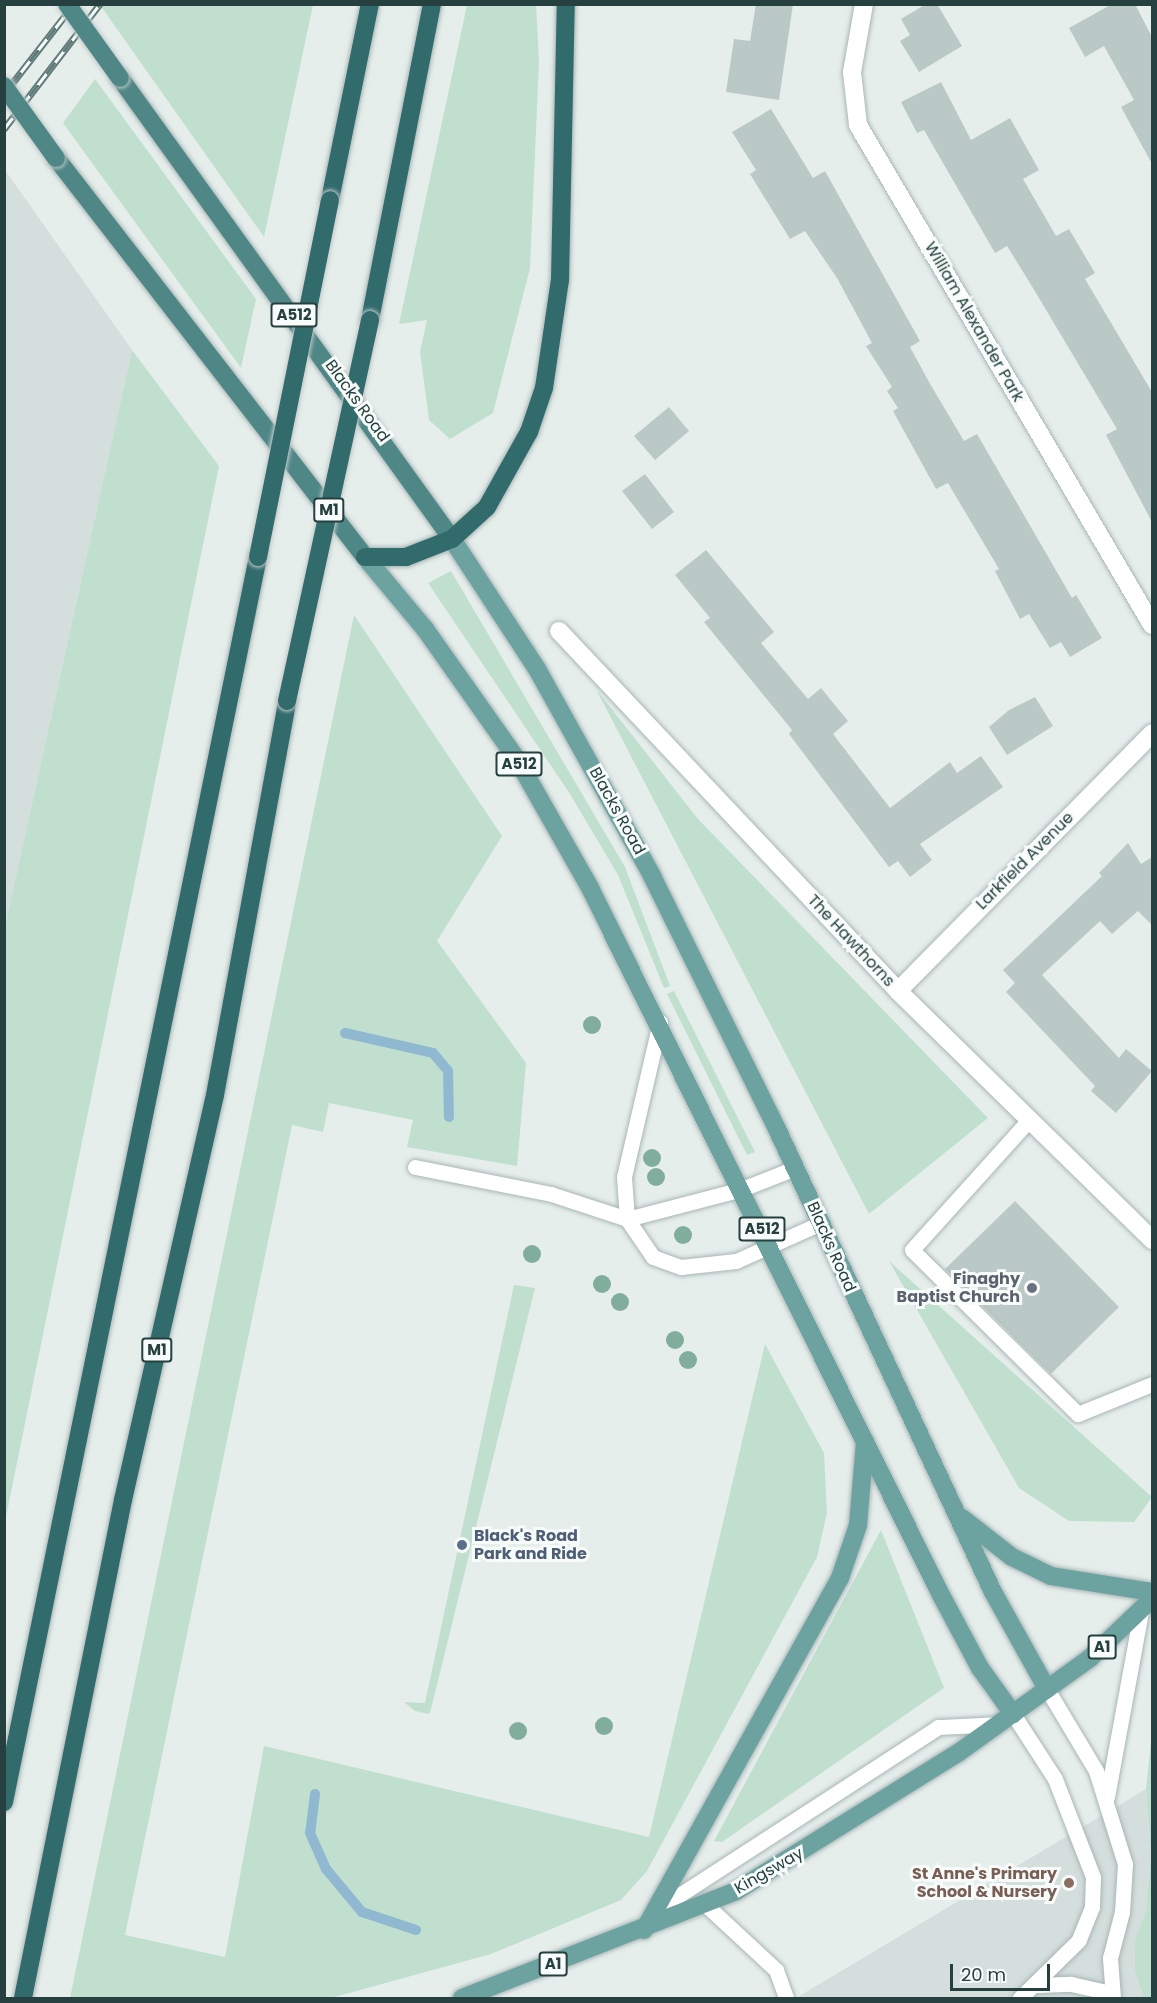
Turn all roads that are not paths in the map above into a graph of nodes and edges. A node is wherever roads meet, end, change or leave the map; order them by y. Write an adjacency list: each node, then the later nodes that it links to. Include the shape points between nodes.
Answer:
1 (67, 4): 7 (highway, Blacks Road / A512, bridge)
2 (370, 4): 30 (highway, bridge)
3 (432, 4): 36 (highway, M1, bridge, via 370,320 287,701 215,1095 123,1500)
4 (566, 4): 7 (highway, via 560,280 544,388 511,470 487,507)
5 (864, 4): 9 (street, William Alexander Park, via 852,72 858,124)
6 (4, 86): 8 (highway, A512, bridge)
7 (452, 539): 8 (highway, via 406,557); 16 (main road, Blacks Road / A512, via 532,660 616,809)
8 (365, 557): 13 (main road, A512, via 425,629 518,761)
9 (1152, 625)
10 (559, 632): 12 (street, The Hawthorns)
11 (1152, 733): 12 (street, Larkfield Avenue)
12 (898, 991): 14 (street, The Hawthorns)
13 (660, 1022): 17 (main road, A512); 18 (lane, via 624,1177)
14 (1028, 1121): 20 (street, The Hawthorns); 22 (lane, via 912,1250 1078,1414)
15 (415, 1167): 18 (lane, via 551,1194)
16 (795, 1168): 17 (lane); 19 (main road, Blacks Road / A512)
17 (742, 1189): 18 (lane); 21 (main road, A512)
18 (627, 1219): 21 (lane, via 653,1257 681,1267 736,1261)
19 (821, 1222): 21 (lane); 24 (main road, Blacks Road / A512)
20 (1152, 1240)
21 (771, 1247): 23 (main road, A512)
22 (1152, 1384)
23 (865, 1436): 28 (main road, A512); 32 (main road, via 858,1525 840,1578)
24 (958, 1515): 25 (main road, via 1012,1557 1051,1576); 27 (main road, Blacks Road / A512, via 1012,1631)
25 (1152, 1592)
26 (1147, 1605): 27 (main road, A1); 29 (lane)
27 (1047, 1689): 28 (main road, Kingsway / A1); 29 (lane, via 1083,1746)
28 (1006, 1719): 31 (main road, Kingsway / A1, via 837,1831); 32 (lane, via 938,1727); 34 (lane, via 1055,1779 1093,1877 1092,1907 1079,1940)
29 (1107, 1799): 35 (lane, via 1125,1864 1122,1912 1110,1958)
30 (4, 1802)
31 (706, 1905): 33 (main road, Kingsway / A1); 38 (lane, via 776,1970)
32 (658, 1909): 33 (main road)
33 (644, 1930): 37 (main road, Kingsway / A1)
34 (1038, 1985): 35 (lane, via 1071,1984); 39 (lane)
35 (1112, 1996)
36 (24, 1998)
37 (462, 1998)
38 (786, 1998)
39 (1020, 1998)

